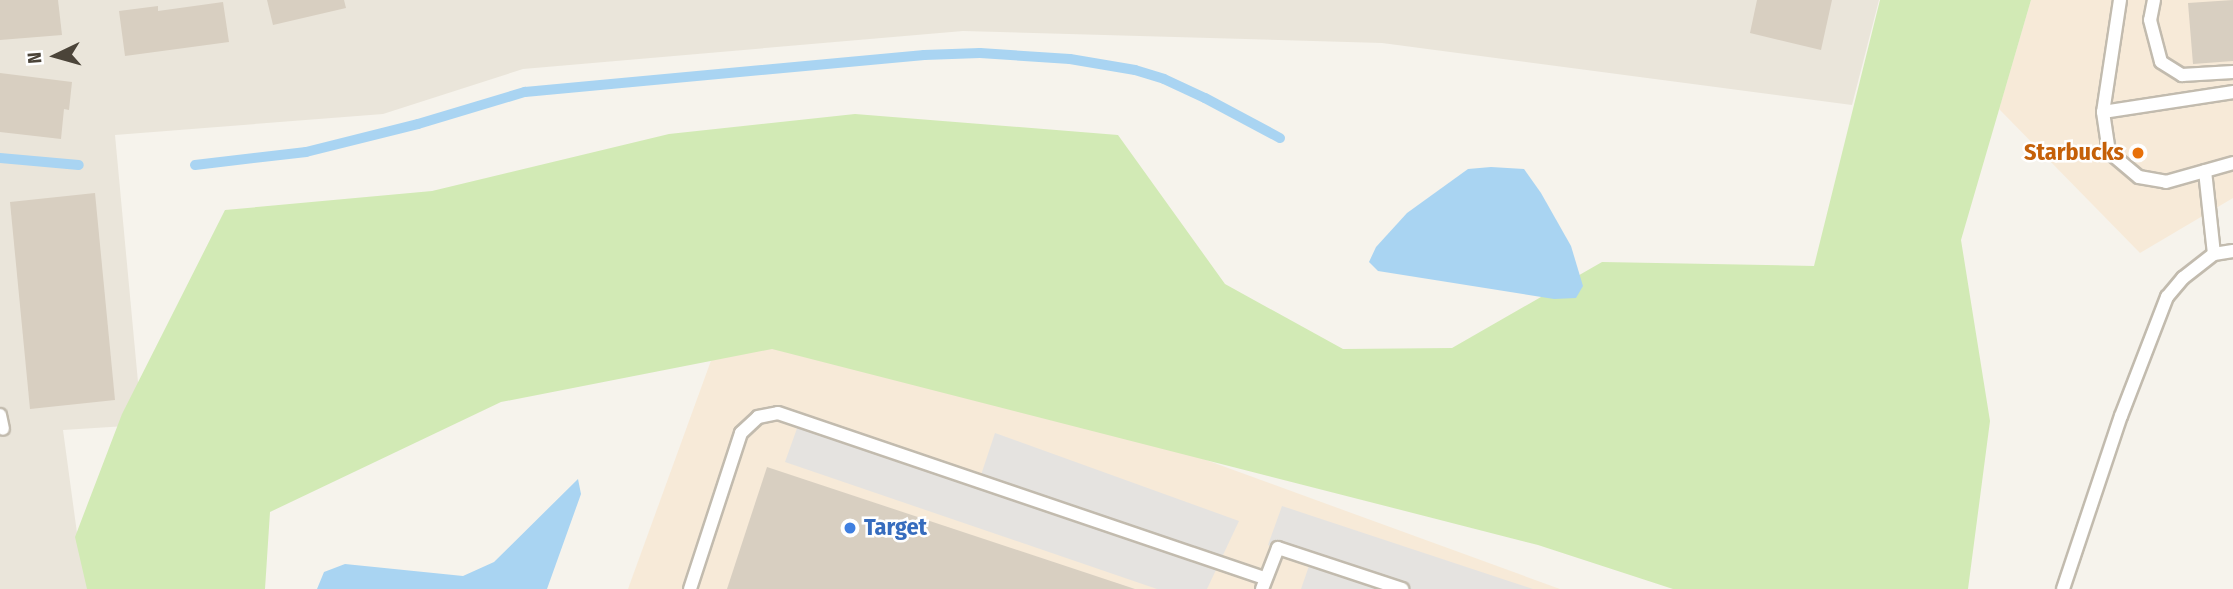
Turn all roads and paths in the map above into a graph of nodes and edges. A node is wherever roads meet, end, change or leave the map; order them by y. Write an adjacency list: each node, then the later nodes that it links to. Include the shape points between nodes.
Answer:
1 (2120, 0): 5 (lane)
2 (2154, 0): 3 (lane, via 2150,20 2161,62 2182,75)
3 (2233, 72)
4 (2233, 92): 5 (lane)
5 (2103, 112): 7 (lane, via 2109,152 2139,177 2165,182)
6 (2233, 163): 7 (lane)
7 (2205, 171): 9 (lane)
8 (2233, 251): 9 (lane)
9 (2214, 254): 15 (lane, via 2167,297)
10 (0, 415): 11 (lane)
11 (3, 429)
12 (1263, 583): 13 (lane, via 778,412 758,417 741,433); 14 (lane, via 1278,548)
13 (690, 589)
14 (1402, 589)
15 (2063, 589)

